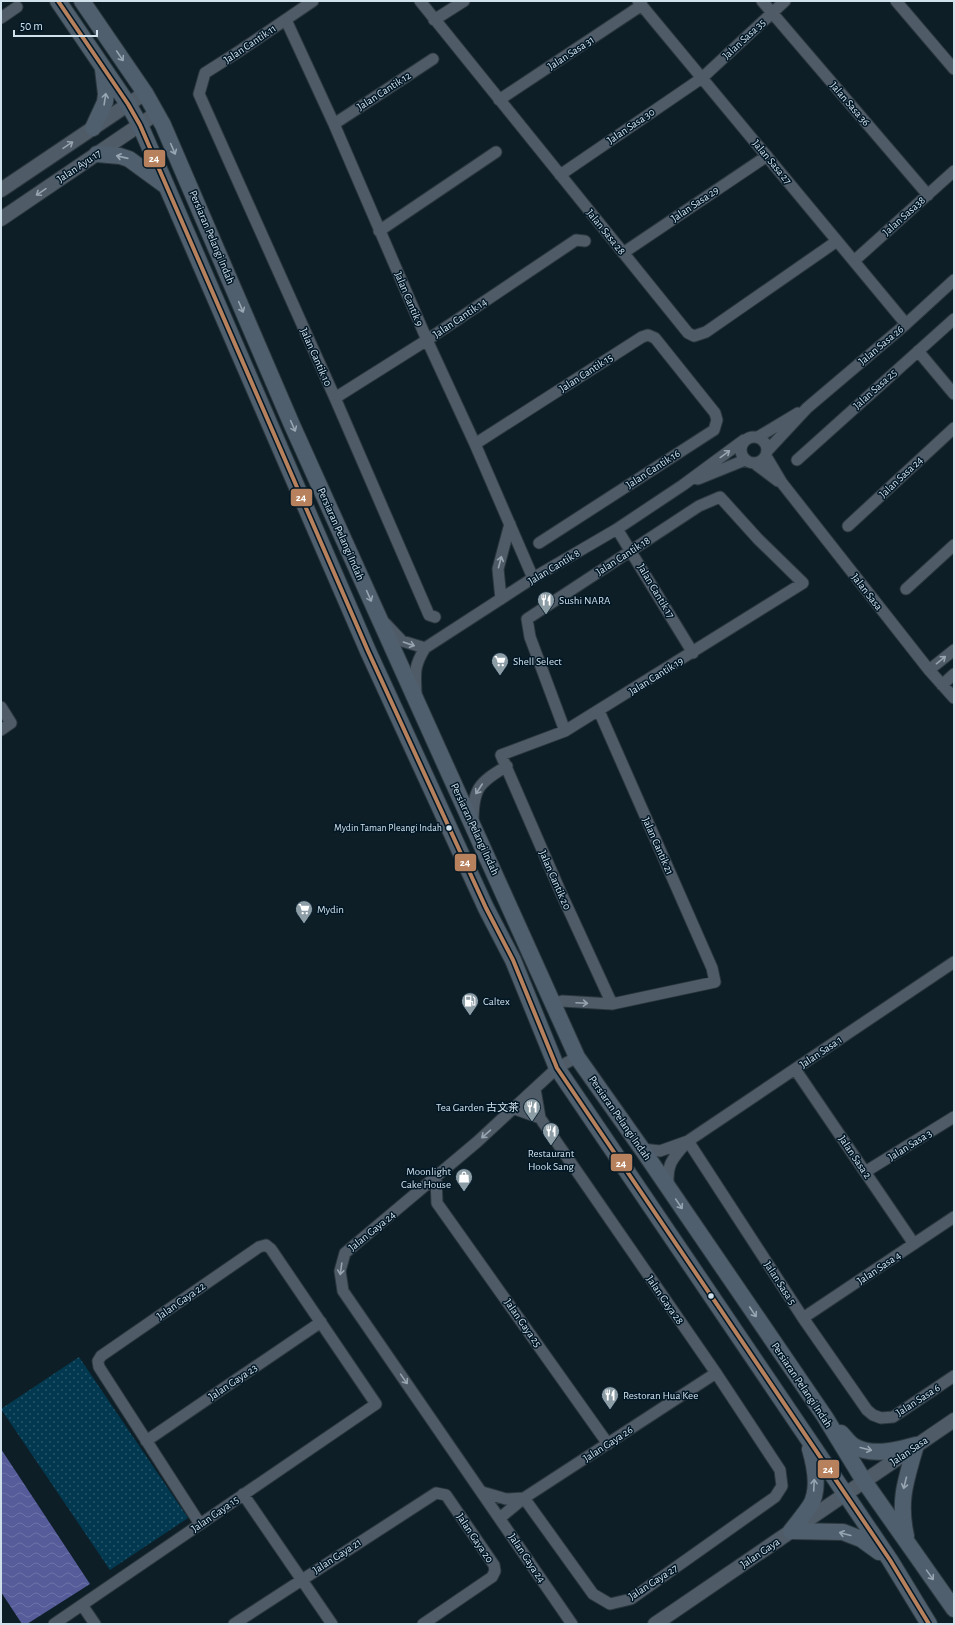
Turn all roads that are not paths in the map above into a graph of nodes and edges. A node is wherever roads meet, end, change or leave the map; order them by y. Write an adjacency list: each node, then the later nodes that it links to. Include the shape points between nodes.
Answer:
1 (58, 1): 16 (main road, Persiaran Pelangi Indah)
2 (82, 1): 19 (main road, Persiaran Pelangi Indah, one-way to 19)
3 (313, 1): 13 (street, Jalan Cantik 11)
4 (420, 1): 14 (street, Jalan Sasa 28)
5 (464, 1): 14 (street)
6 (762, 1): 11 (street, Jalan Sasa 36)
7 (785, 1): 11 (street, Jalan Sasa 35)
8 (896, 1): 17 (street)
9 (640, 3): 18 (street, Jalan Sasa 27); 21 (street, Jalan Sasa 31)
10 (17, 7): 12 (street)
11 (772, 13): 18 (street, Jalan Sasa 35); 34 (street, Jalan Sasa 36)
12 (1, 18)
13 (286, 20): 20 (street, Jalan Cantik 11, via 205,73); 24 (street, Jalan Cantik 9)
14 (434, 20): 21 (street, Jalan Sasa 28)
15 (433, 59): 24 (street, Jalan Cantik 12)
16 (102, 66): 22 (main road, Persiaran Pelangi Indah); 26 (main road, one-way to 16, via 106,102)
17 (954, 69)
18 (702, 78): 29 (street, Jalan Sasa 27); 31 (street, Jalan Sasa 30)
19 (145, 93): 22 (street); 23 (main road, Persiaran Pelangi Indah)
20 (199, 94): 48 (street, Jalan Cantik 10)
21 (499, 100): 31 (street, Jalan Sasa 28)
22 (128, 104): 25 (main road, Persiaran Pelangi Indah); 26 (street)
23 (157, 113): 25 (street, Jalan Ayu 17); 69 (main road, Persiaran Pelangi Indah, one-way to 69)
24 (334, 124): 36 (street, Jalan Cantik 9)
25 (140, 125): 28 (street, Jalan Ayu 17); 32 (main road, Persiaran Pelangi Indah)
26 (93, 128): 33 (street, one-way to 26)
27 (496, 152): 36 (street)
28 (97, 154): 32 (main road, one-way to 28, via 129,159); 35 (street, Jalan Ayu 17, one-way to 35)
29 (766, 156): 37 (street, Jalan Sasa 27); 39 (street, Jalan Sasa 29)
30 (954, 171): 34 (street, Jalan Sasa38)
31 (560, 175): 39 (street, Jalan Sasa 28)
32 (166, 186): 90 (main road, Persiaran Pelangi Indah, via 368,651 512,960)
33 (1, 190)
34 (928, 195): 40 (street, Jalan Sasa38)
35 (1, 219)
36 (379, 231): 44 (street, Jalan Cantik 9)
37 (837, 240): 39 (street, Jalan Sasa 28, via 706,332 694,336 688,333); 40 (street, Jalan Sasa 27)
38 (585, 241): 44 (street, Jalan Cantik 14, via 576,240)
39 (623, 253)
40 (854, 261): 43 (street, Jalan Sasa 27)
41 (954, 280): 43 (street, Jalan Sasa 26)
42 (954, 319): 45 (street, Jalan Sasa 25)
43 (906, 324): 49 (street, Jalan Sasa 26)
44 (427, 340): 48 (street, Jalan Cantik 14); 53 (street, Jalan Cantik 9)
45 (918, 351): 47 (street); 55 (street, Jalan Sasa 25)
46 (686, 378): 53 (street, Jalan Cantik 15, via 655,338 648,335); 62 (street, Jalan Cantik 16, via 715,413 717,420 714,430)
47 (954, 394)
48 (335, 398): 70 (street, Jalan Cantik 10, via 429,615)
49 (807, 408): 51 (street, Jalan Sasa 26); 54 (street, Jalan Sasa 26)
50 (954, 428): 60 (street, Jalan Sasa 24)
51 (758, 436): 52 (street); 54 (street, via 765,442)
52 (744, 440): 56 (street, via 740,448 742,457); 58 (street, one-way to 52)
53 (475, 444): 59 (street, Jalan Cantik 9)
54 (767, 453): 56 (street, via 759,462); 57 (street, Jalan Sasa)
55 (797, 460)
56 (750, 462): 57 (street, Jalan Sasa); 58 (street)
57 (782, 483): 74 (street, Jalan Sasa)
58 (683, 485): 61 (street, Jalan Cantik 8)
59 (510, 524): 65 (street, Jalan Cantik 9); 68 (street, one-way to 59, via 498,570)
60 (848, 526)
61 (617, 529): 64 (street, Jalan Cantik 17); 65 (street, Jalan Cantik 8)
62 (539, 543)
63 (954, 545): 67 (street)
64 (631, 550): 66 (street, Jalan Cantik 18, via 699,506 720,497); 73 (street, Jalan Cantik 17); 82 (street, Jalan Cantik 18, via 527,619 530,637)
65 (533, 578): 68 (street, Jalan Cantik 8)
66 (803, 583): 73 (street, Jalan Cantik 19)
67 (906, 589)
68 (502, 599): 71 (street, Jalan Cantik 8)
69 (376, 614): 71 (street, one-way to 71, via 402,642); 78 (main road, Persiaran Pelangi Indah)
70 (435, 617)
71 (425, 648): 78 (street, via 414,669)
72 (954, 650): 74 (street, one-way to 72)
73 (693, 653): 80 (street, Jalan Cantik 19)
74 (929, 670): 76 (street, Jalan Sasa)
75 (954, 674): 76 (street)
76 (942, 685): 77 (street, Jalan Sasa)
77 (954, 698)
78 (417, 702): 85 (main road, Persiaran Pelangi Indah)
79 (1, 707): 81 (street, via 11,723)
80 (599, 711): 82 (street, Jalan Cantik 19); 88 (street, Jalan Cantik 21, via 712,968 715,982)
81 (1, 730)
82 (564, 731): 83 (street, Jalan Cantik 19)
83 (502, 754): 84 (street, Jalan Cantik 20)
84 (507, 766): 85 (street, one-way to 85, via 491,776 476,791); 88 (street, Jalan Cantik 20)
85 (473, 825): 87 (main road, Persiaran Pelangi Indah)
86 (954, 962): 91 (street, Jalan Sasa 1)
87 (553, 1004): 88 (street, one-way to 88, via 562,1001); 89 (main road, Persiaran Pelangi Indah)
88 (612, 1004)
89 (577, 1057): 90 (street, Jalan Gaya 24); 97 (main road, Persiaran Pelangi Indah)
90 (557, 1068): 92 (street, Jalan Gaya 24); 113 (main road, Persiaran Pelangi Indah)
91 (796, 1069): 96 (street, Jalan Sasa 1); 98 (street, Jalan Sasa 2)
92 (535, 1089): 93 (street, Jalan Gaya 24); 95 (street, Jalan Gaya 28)
93 (515, 1109): 95 (street); 99 (street, Jalan Gaya 24, one-way to 99)
94 (954, 1117): 98 (street, Jalan Sasa 3)
95 (540, 1118): 107 (street, Jalan Gaya 28)
96 (688, 1141): 97 (street, Jalan Sasa 1, via 660,1151); 100 (street, Jalan Sasa 1, via 674,1156 668,1168); 105 (street, Jalan Sasa 5)
97 (642, 1148): 100 (main road, Persiaran Pelangi Indah)
98 (865, 1172): 104 (street, Jalan Sasa 2)
99 (436, 1177): 101 (street, Jalan Gaya 24); 102 (street)
100 (668, 1188): 110 (main road, Persiaran Pelangi Indah, one-way to 110)
101 (416, 1194): 102 (street); 119 (street, Jalan Gaya 24, one-way to 119, via 345,1253 340,1271 343,1291)
102 (438, 1203): 115 (street, Jalan Gaya 25)
103 (954, 1217): 104 (street, Jalan Sasa 4)
104 (914, 1244): 105 (street, Jalan Sasa 4)
105 (803, 1318): 111 (street, Jalan Sasa 5, via 867,1410)
106 (321, 1322): 109 (street, Jalan Gaya 22); 114 (street, Jalan Gaya 23); 114 (street, Jalan Gaya 22, via 271,1249 266,1245 259,1246 99,1358 99,1367)
107 (716, 1374): 115 (street, Jalan Gaya 26); 118 (street, Jalan Gaya 28, via 780,1470)
108 (954, 1376): 111 (street, Jalan Sasa 6, via 893,1416)
109 (376, 1404): 121 (street, Jalan Gaya 15)
110 (825, 1417): 116 (main road, one-way to 116, via 855,1446 871,1451 893,1452); 117 (main road, Persiaran Pelangi Indah)
111 (881, 1418)
112 (954, 1420): 116 (street, Jalan Sasa)
113 (807, 1438): 122 (main road, Persiaran Pelangi Indah); 126 (main road, one-way to 113, via 811,1505 815,1487 814,1463)
114 (146, 1441): 125 (street, Jalan Gaya 22)
115 (608, 1444): 123 (street, Jalan Gaya 26)
116 (916, 1445): 117 (street, Jalan Sasa); 127 (main road, one-way to 127, via 902,1496 902,1516)
117 (864, 1481): 122 (street, Jalan Gaya); 127 (main road, Persiaran Pelangi Indah)
118 (782, 1486): 123 (street, Jalan Gaya 27, via 775,1497 631,1599 610,1604 593,1594)
119 (482, 1492): 123 (street, via 506,1499); 124 (street, Jalan Gaya 24)
120 (442, 1493): 129 (street, Jalan Gaya 21, via 436,1493); 136 (street, Jalan Gaya 20, via 494,1565 495,1572 492,1577)
121 (243, 1494): 125 (street, Jalan Gaya 15); 129 (street)
122 (845, 1494): 126 (street, Jalan Gaya); 128 (main road, Persiaran Pelangi Indah)
123 (524, 1498): 124 (street, Jalan Gaya 26)
124 (500, 1517): 137 (street, Jalan Gaya 24)
125 (200, 1524): 130 (street, Jalan Gaya 15)
126 (791, 1531): 128 (main road, one-way to 126, via 861,1539 843,1532); 138 (street, Jalan Gaya)
127 (907, 1543): 131 (main road, Persiaran Pelangi Indah, one-way to 131)
128 (890, 1560): 139 (main road, Persiaran Pelangi Indah)
129 (302, 1579): 134 (street, Jalan Gaya 21); 135 (street)
130 (82, 1605): 132 (street, Jalan Gaya 15); 133 (street)
131 (954, 1609)
132 (54, 1624)
133 (95, 1624)
134 (234, 1624)
135 (332, 1624)
136 (424, 1624)
137 (572, 1624)
138 (655, 1624)
139 (929, 1624)

